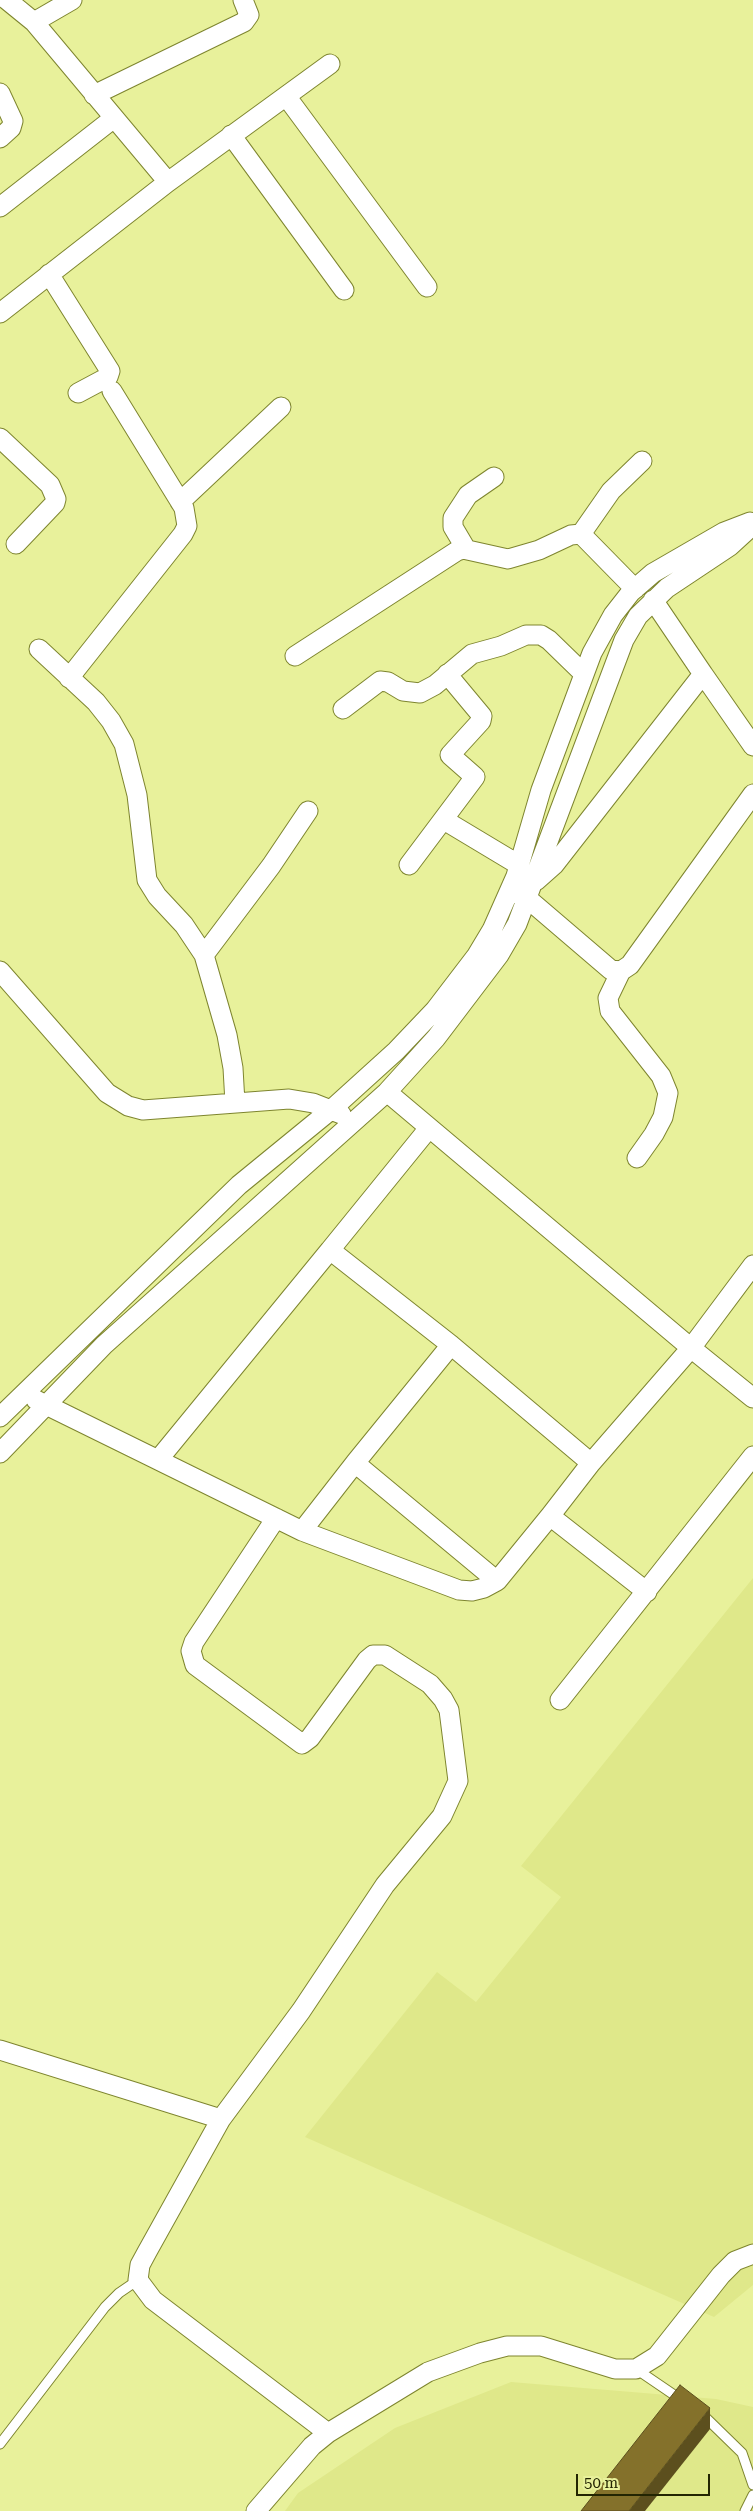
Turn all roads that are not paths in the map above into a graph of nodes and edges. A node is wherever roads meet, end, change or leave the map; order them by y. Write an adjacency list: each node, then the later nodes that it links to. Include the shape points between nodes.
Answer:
1 (72, 0): 4 (street)
2 (242, 0): 7 (street, via 249,15 244,22)
3 (5, 4): 4 (street)
4 (34, 22): 7 (street)
5 (330, 64): 8 (street)
6 (0, 94): 11 (street, via 13,121 11,128)
7 (94, 95): 9 (street)
8 (286, 96): 10 (street); 15 (street)
9 (114, 118): 12 (street); 13 (street)
10 (231, 135): 12 (street); 16 (street)
11 (0, 138)
12 (168, 182): 14 (street)
13 (0, 207)
14 (49, 274): 17 (street); 19 (street, via 110,371 108,376)
15 (427, 287)
16 (344, 290)
17 (0, 312)
18 (112, 391): 24 (street)
19 (78, 393)
20 (282, 407): 24 (street)
21 (0, 438): 27 (street, via 50,485 56,498 55,503)
22 (642, 461): 26 (street, via 611,491)
23 (494, 477): 28 (street, via 468,495 453,518 453,526)
24 (180, 502): 36 (street, via 187,519 183,534)
25 (753, 523): 29 (street, via 724,532 653,573); 30 (street, via 730,546)
26 (581, 534): 28 (street, via 508,559); 29 (street)
27 (16, 544)
28 (466, 549): 32 (street, via 457,551)
29 (634, 589): 34 (street, via 613,615 592,652)
30 (653, 600): 35 (street); 45 (street, via 638,616 624,640)
31 (39, 649): 36 (street)
32 (295, 656)
33 (447, 674): 34 (street, via 479,651 533,634 550,640); 37 (street, via 435,686 420,693 403,691 380,681); 41 (street, via 482,716 481,721 450,753 450,757 475,778)
34 (584, 674): 43 (street, via 541,790)
35 (703, 674): 38 (street); 45 (street, via 554,865)
36 (69, 678): 46 (street, via 96,702 124,744 137,795 147,880)
37 (343, 709)
38 (753, 746)
39 (753, 794): 48 (street, via 630,965)
40 (308, 811): 46 (street)
41 (444, 820): 42 (street); 43 (street)
42 (409, 865)
43 (519, 865): 44 (street)
44 (510, 891): 45 (street); 51 (street, via 477,955 435,1010 396,1051)
45 (530, 891): 48 (street, via 611,970); 49 (street, via 517,924 493,963 416,1063)
46 (204, 954): 50 (street, via 227,1035)
47 (0, 971): 50 (street, via 95,1080 120,1103 143,1110)
48 (621, 972): 54 (street, via 608,998 610,1011 661,1076 668,1093 663,1117)
49 (387, 1092): 52 (street); 53 (street)
50 (235, 1103): 51 (street, via 289,1099)
51 (332, 1109): 52 (street); 55 (street, via 239,1185)
52 (355, 1121): 56 (street)
53 (428, 1128): 57 (street); 60 (street)
54 (637, 1158)
55 (202, 1220): 56 (street); 61 (street)
56 (224, 1239): 63 (street, via 104,1345)
57 (330, 1250): 59 (street); 67 (street)
58 (753, 1265): 60 (street)
59 (451, 1345): 68 (street); 69 (street)
60 (691, 1348): 62 (street); 69 (street)
61 (24, 1394): 63 (street); 64 (street)
62 (753, 1398)
63 (46, 1404): 65 (street); 67 (street)
64 (0, 1417)
65 (0, 1453)
66 (753, 1456): 74 (street)
67 (158, 1460): 71 (street)
68 (355, 1463): 72 (street); 73 (street)
69 (591, 1463): 70 (street)
70 (550, 1516): 73 (street); 74 (street)
71 (269, 1530): 72 (street); 77 (street, via 194,1642 191,1651 195,1665 302,1744 310,1738 367,1660 373,1655 385,1655 430,1684 443,1698 449,1710 458,1781 442,1816 384,1885 301,2011)
72 (302, 1531): 73 (street, via 459,1590 472,1591)
73 (497, 1581)
74 (647, 1592): 75 (street)
75 (560, 1700)
76 (0, 2050): 77 (street)
77 (217, 2127): 79 (street, via 143,2259)
78 (753, 2254): 80 (street, via 735,2261 657,2356)
79 (138, 2280): 81 (street, via 153,2300); 82 (lane, via 105,2307)
80 (636, 2370): 81 (street, via 614,2369 541,2346 507,2346 428,2372); 83 (lane, via 698,2411 742,2453)
81 (328, 2433): 85 (street, via 312,2446)
82 (0, 2444)
83 (753, 2485)
84 (753, 2495): 86 (lane)
85 (256, 2511)
86 (745, 2511)

